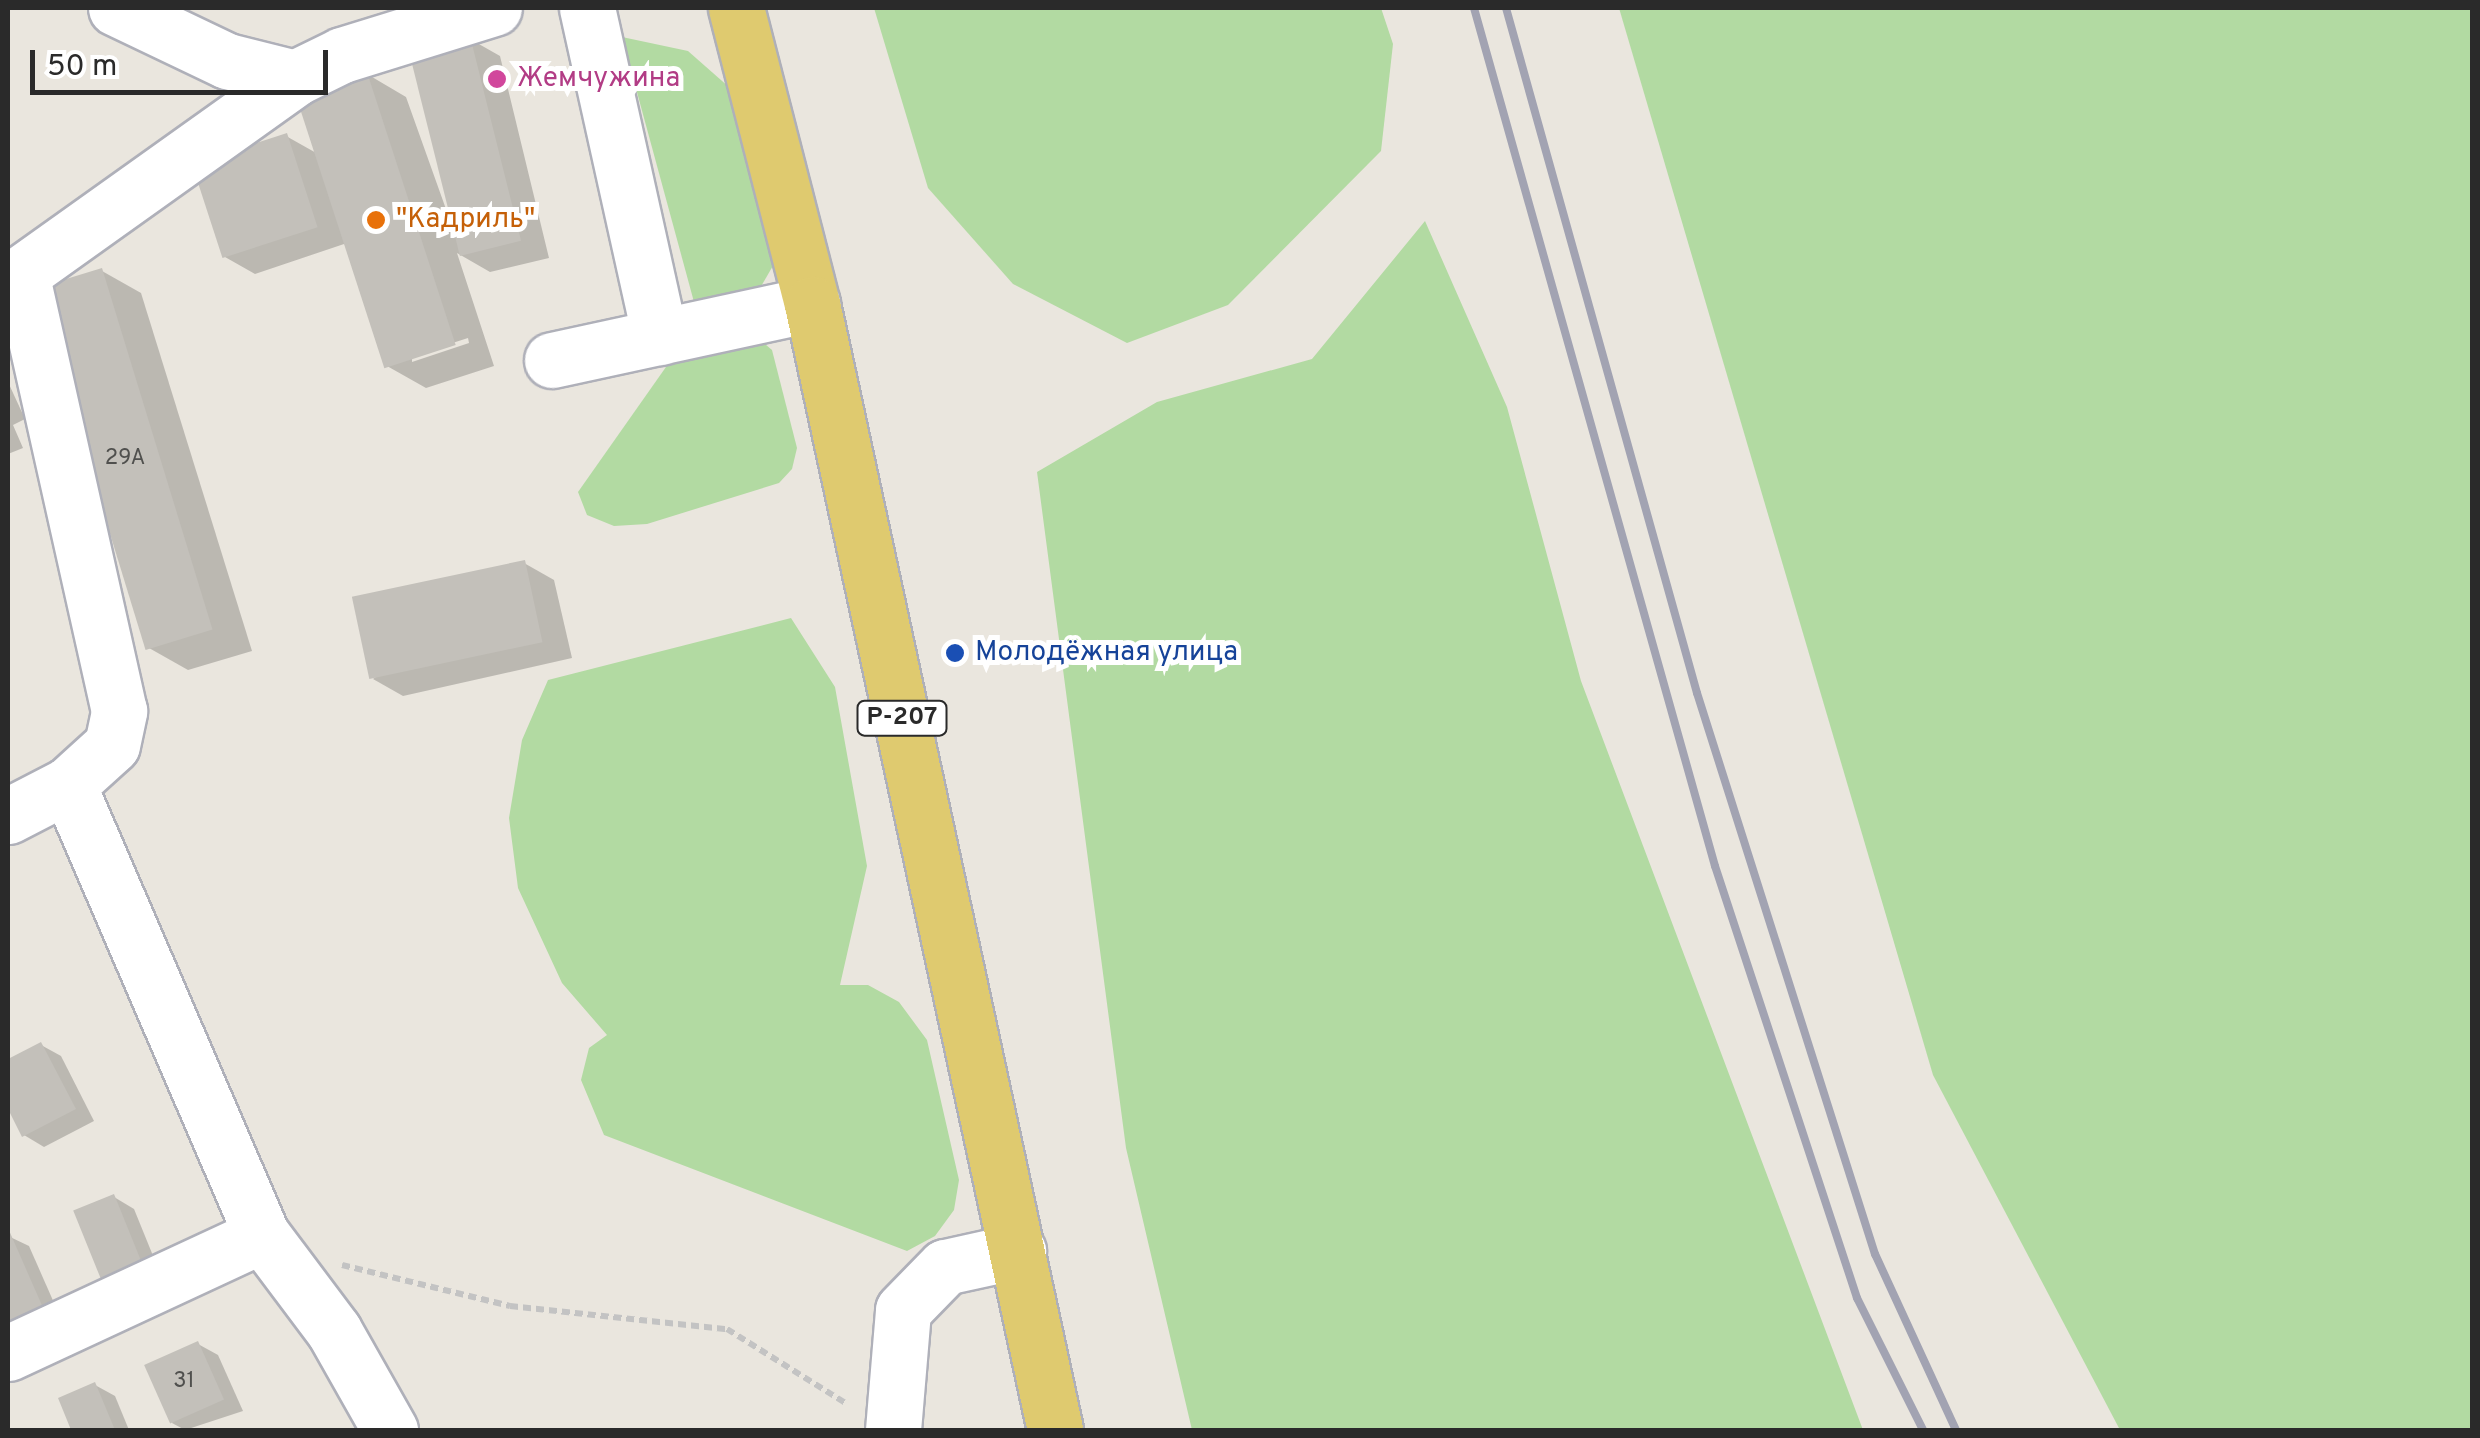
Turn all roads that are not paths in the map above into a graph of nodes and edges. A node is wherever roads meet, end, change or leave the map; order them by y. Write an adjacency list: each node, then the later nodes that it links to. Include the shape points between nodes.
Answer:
1 (116, 8): 5 (street, via 227,61)
2 (494, 8): 5 (street, via 342,55)
3 (587, 8): 8 (street)
4 (736, 8): 7 (main road, Р-207)
5 (295, 78): 6 (street)
6 (15, 280): 10 (street, via 119,711 112,746)
7 (812, 304): 8 (street); 13 (main road, Р-207)
8 (660, 337): 9 (street)
9 (552, 360)
10 (68, 784): 11 (street); 12 (street)
11 (8, 816)
12 (262, 1234): 14 (street); 16 (street, via 334,1331)
13 (1018, 1251): 15 (street, via 945,1267 903,1310); 17 (main road, Р-207)
14 (8, 1353)
15 (876, 1420)
16 (390, 1430)
17 (1055, 1430)

